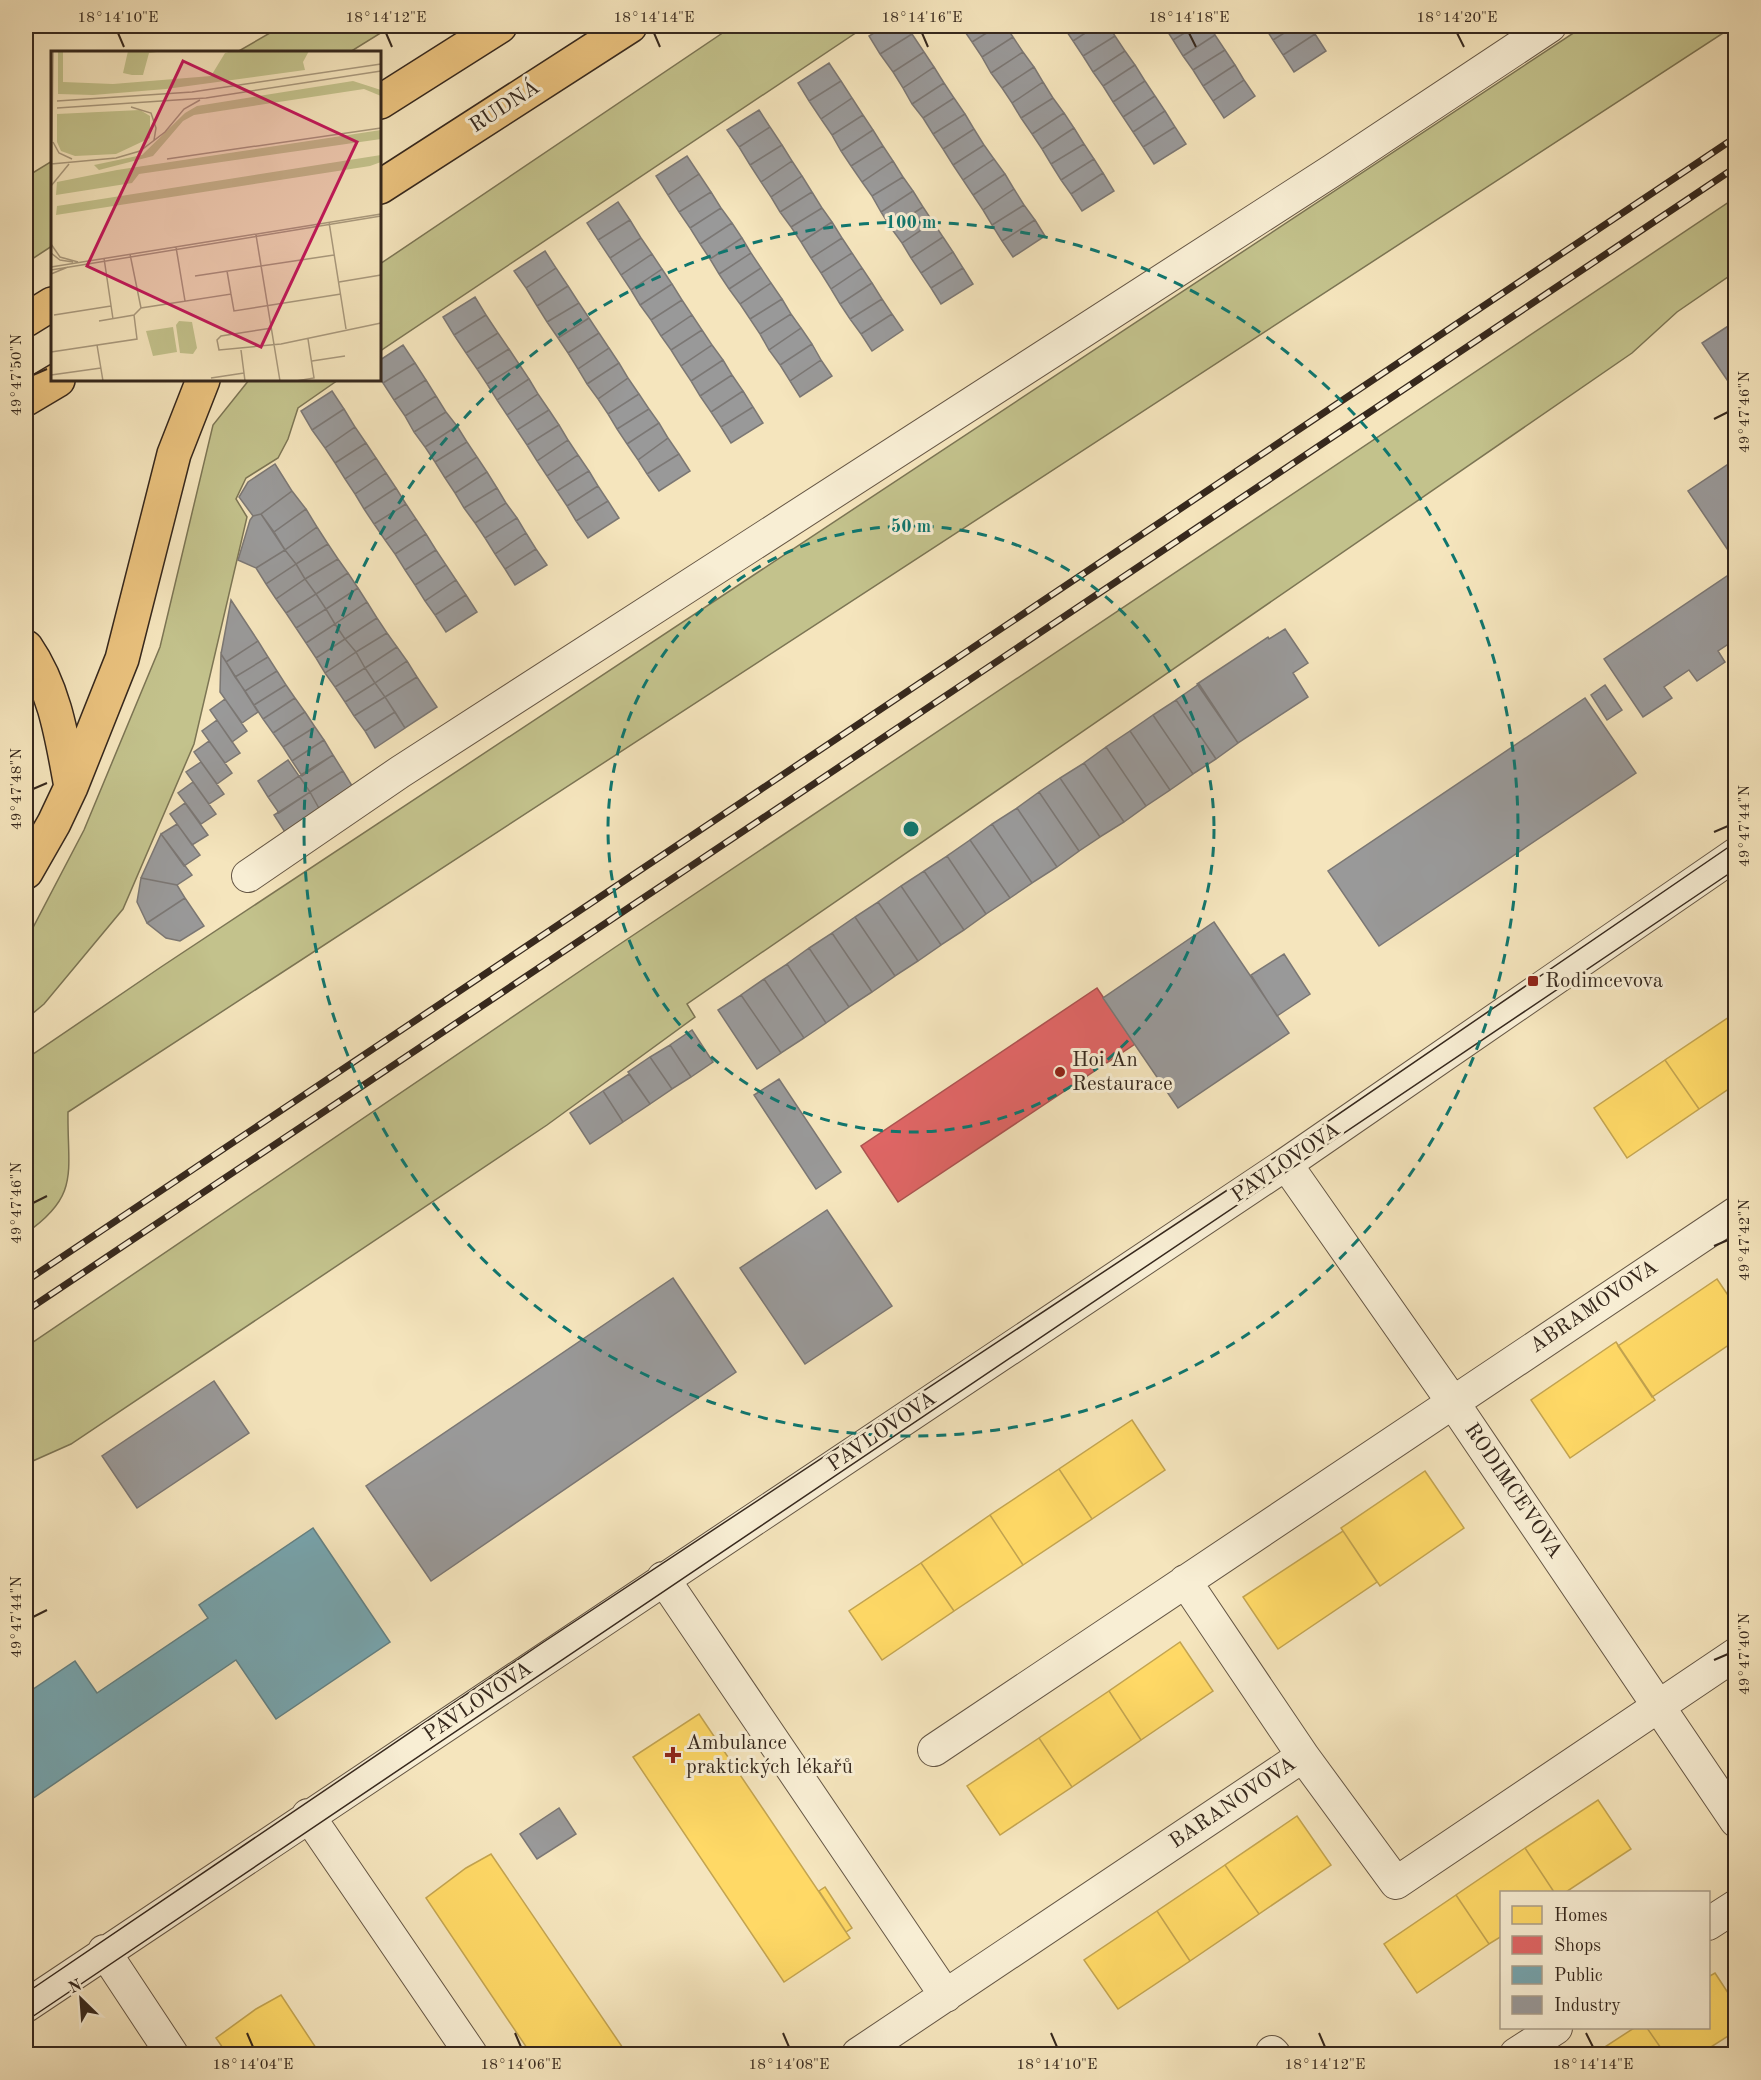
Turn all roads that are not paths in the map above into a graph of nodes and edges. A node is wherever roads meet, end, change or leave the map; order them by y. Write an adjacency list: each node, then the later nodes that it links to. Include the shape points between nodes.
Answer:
1 (500, 26): 4 (highway)
2 (630, 26): 5 (highway, RUDNÁ)
3 (1550, 26): 15 (street, via 410,766)
4 (381, 101)
5 (381, 187)
6 (51, 305): 7 (highway)
7 (26, 320)
8 (56, 381): 10 (highway)
9 (203, 381): 12 (highway, via 174,454 122,659)
10 (26, 399)
11 (26, 647): 12 (highway, via 60,721)
12 (71, 787): 14 (highway)
13 (1736, 854): 16 (street, PAVLOVOVA)
14 (26, 872)
15 (248, 876)
16 (1286, 1164): 18 (street, RODIMCEVOVA); 19 (street, PAVLOVOVA)
17 (1736, 1213): 18 (street, ABRAMOVOVA)
18 (1452, 1401): 20 (street); 22 (street, RODIMCEVOVA)
19 (663, 1578): 25 (street, PAVLOVOVA); 30 (street)
20 (1185, 1581): 23 (street); 24 (street)
21 (1736, 1654): 22 (street)
22 (1658, 1705): 24 (street, BARANOVOVA, via 1396,1883); 26 (street, RODIMCEVOVA)
23 (934, 1750)
24 (1303, 1756): 30 (street, BARANOVOVA)
25 (308, 1815): 29 (street, PAVLOVOVA); 34 (street)
26 (1736, 1821)
27 (1736, 1906): 28 (street)
28 (1710, 1923)
29 (104, 1951): 31 (street, PAVLOVOVA); 33 (street)
30 (946, 1996): 35 (street, BARANOVOVA)
31 (26, 2006)
32 (1555, 2029): 36 (street)
33 (172, 2055)
34 (471, 2055)
35 (858, 2055)
36 (1516, 2055)

